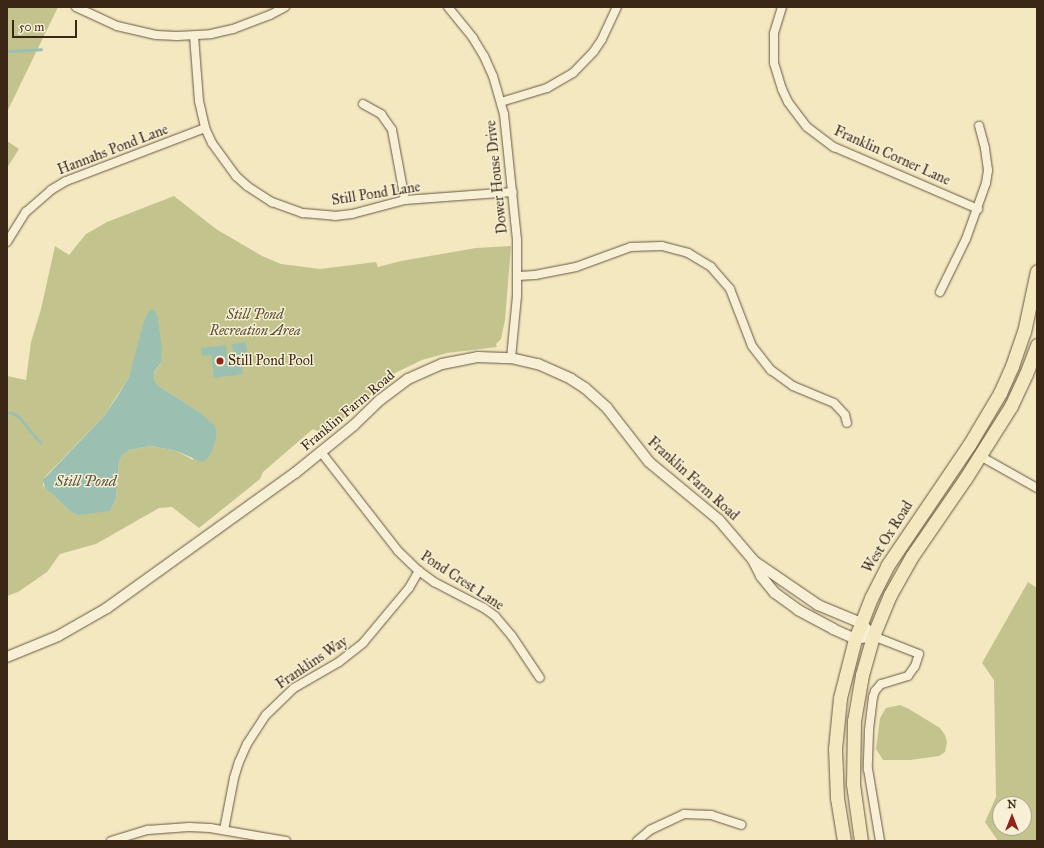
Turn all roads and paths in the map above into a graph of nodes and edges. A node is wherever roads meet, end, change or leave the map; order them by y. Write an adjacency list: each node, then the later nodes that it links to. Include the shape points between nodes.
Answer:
1 (76, 7): 7 (street, via 98,19 136,31 156,35)
2 (285, 7): 6 (street)
3 (448, 7): 8 (street, Dower House Drive, via 469,32 484,56)
4 (617, 7): 8 (street, via 602,39 573,73 546,88)
5 (782, 7): 14 (street, Franklin Corner Lane, via 774,34 774,63 788,102 807,127 834,147)
6 (273, 10): 7 (street, via 233,29)
7 (194, 36): 11 (street, Still Pond Lane, via 199,101)
8 (502, 102): 12 (street, Dower House Drive)
9 (363, 104): 13 (street, via 381,114 392,130)
10 (979, 126): 14 (street, via 988,170)
11 (206, 128): 13 (street, Still Pond Lane, via 212,143 236,176 260,195 287,208 308,214 335,216); 15 (street, Hannahs Pond Lane, via 66,181 51,190 26,212)
12 (513, 192): 13 (street, Still Pond Lane); 16 (street, Dower House Drive)
13 (405, 200)
14 (978, 209): 18 (street)
15 (7, 242)
16 (518, 276): 20 (street, Dower House Drive); 21 (street, via 576,267 631,247 662,246 688,253 711,267 730,289 752,346 770,370 793,386 834,403 845,415)
17 (1036, 278): 27 (main road, West Ox Road, via 1024,332 1000,393 969,445 896,550 879,580)
18 (940, 292)
19 (1037, 345): 23 (main road, via 1011,406)
20 (511, 358): 22 (street, Franklin Farm Road, via 459,360 424,371 395,388); 25 (street, Franklin Farm Road, via 554,370 593,395 607,408 649,462 719,520)
21 (847, 423)
22 (321, 452): 26 (street, Pond Crest Lane, via 398,551); 30 (street, Franklin Farm Road, via 107,608 58,636)
23 (980, 456): 24 (street); 28 (main road, via 908,563 890,595)
24 (1037, 488)
25 (753, 560): 27 (street, Franklin Farm Road, via 818,606); 29 (street, Franklin Farm Road, via 774,593 817,622)
26 (419, 571): 31 (street, Pond Crest Lane, via 495,616); 33 (street, Franklins Way, via 409,588 363,643 339,662 294,688 266,715 247,744 239,762)
27 (861, 623): 28 (street, Franklin Farm Road); 29 (main road, West Ox Road)
28 (873, 636): 29 (street); 38 (main road, via 862,675 854,721 853,784); 39 (street, via 919,654 908,676 881,684 873,697 868,768)
29 (855, 639): 37 (main road, West Ox Road, via 840,698 835,749)
30 (7, 657)
31 (540, 678)
32 (741, 825): 36 (street, via 711,815 684,814 650,830)
33 (224, 830): 34 (street, via 168,828 148,830); 35 (street)
34 (111, 841)
35 (286, 841)
36 (637, 841)
37 (844, 841)
38 (861, 841)
39 (880, 841)

